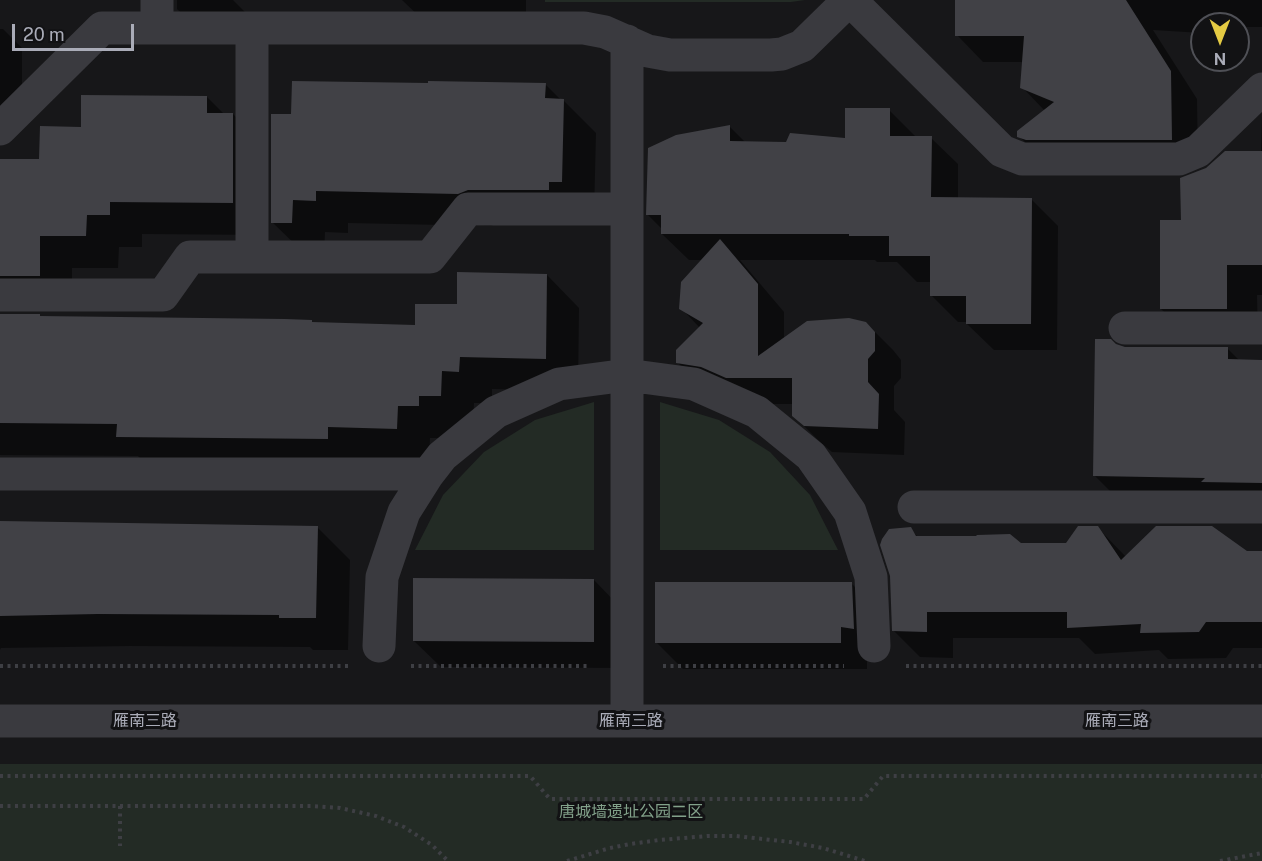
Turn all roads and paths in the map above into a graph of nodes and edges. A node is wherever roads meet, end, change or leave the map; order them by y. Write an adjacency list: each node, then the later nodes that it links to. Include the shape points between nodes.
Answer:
1 (849, 0): 4 (street, via 802,46 782,54 670,55 648,51); 5 (street, via 1002,151 1022,159 1179,159 1198,151)
2 (157, 14): 3 (street); 6 (street, via 102,28)
3 (252, 28): 4 (street, via 584,28); 8 (street)
4 (627, 41): 7 (street)
5 (1262, 89)
6 (0, 129)
7 (627, 209): 8 (street, via 468,209 430,257); 12 (street)
8 (252, 257): 9 (street, via 190,257 163,295)
9 (0, 295)
10 (1125, 328): 11 (street)
11 (1262, 328)
12 (627, 375): 14 (street, via 559,384 496,412 442,456); 18 (street, via 694,384 747,407 811,456 850,512 872,577); 20 (street)
13 (0, 474): 14 (street)
14 (428, 474): 17 (street, via 404,512 382,577)
15 (914, 507): 16 (street)
16 (1262, 507)
17 (379, 646)
18 (874, 646)
19 (0, 721): 20 (street, 雁南三路)
20 (627, 721): 21 (street, 雁南三路)
21 (1262, 721)
22 (0, 776): 23 (path, via 531,776 550,799 864,799 883,776)
23 (1262, 776)
24 (0, 806): 25 (path)
25 (120, 806): 26 (path); 28 (path, via 351,809 404,827)
26 (120, 846)
27 (1262, 853): 31 (path)
28 (448, 861)
29 (567, 861): 30 (path, via 650,841 736,836 807,844)
30 (865, 861)
31 (1220, 861)

